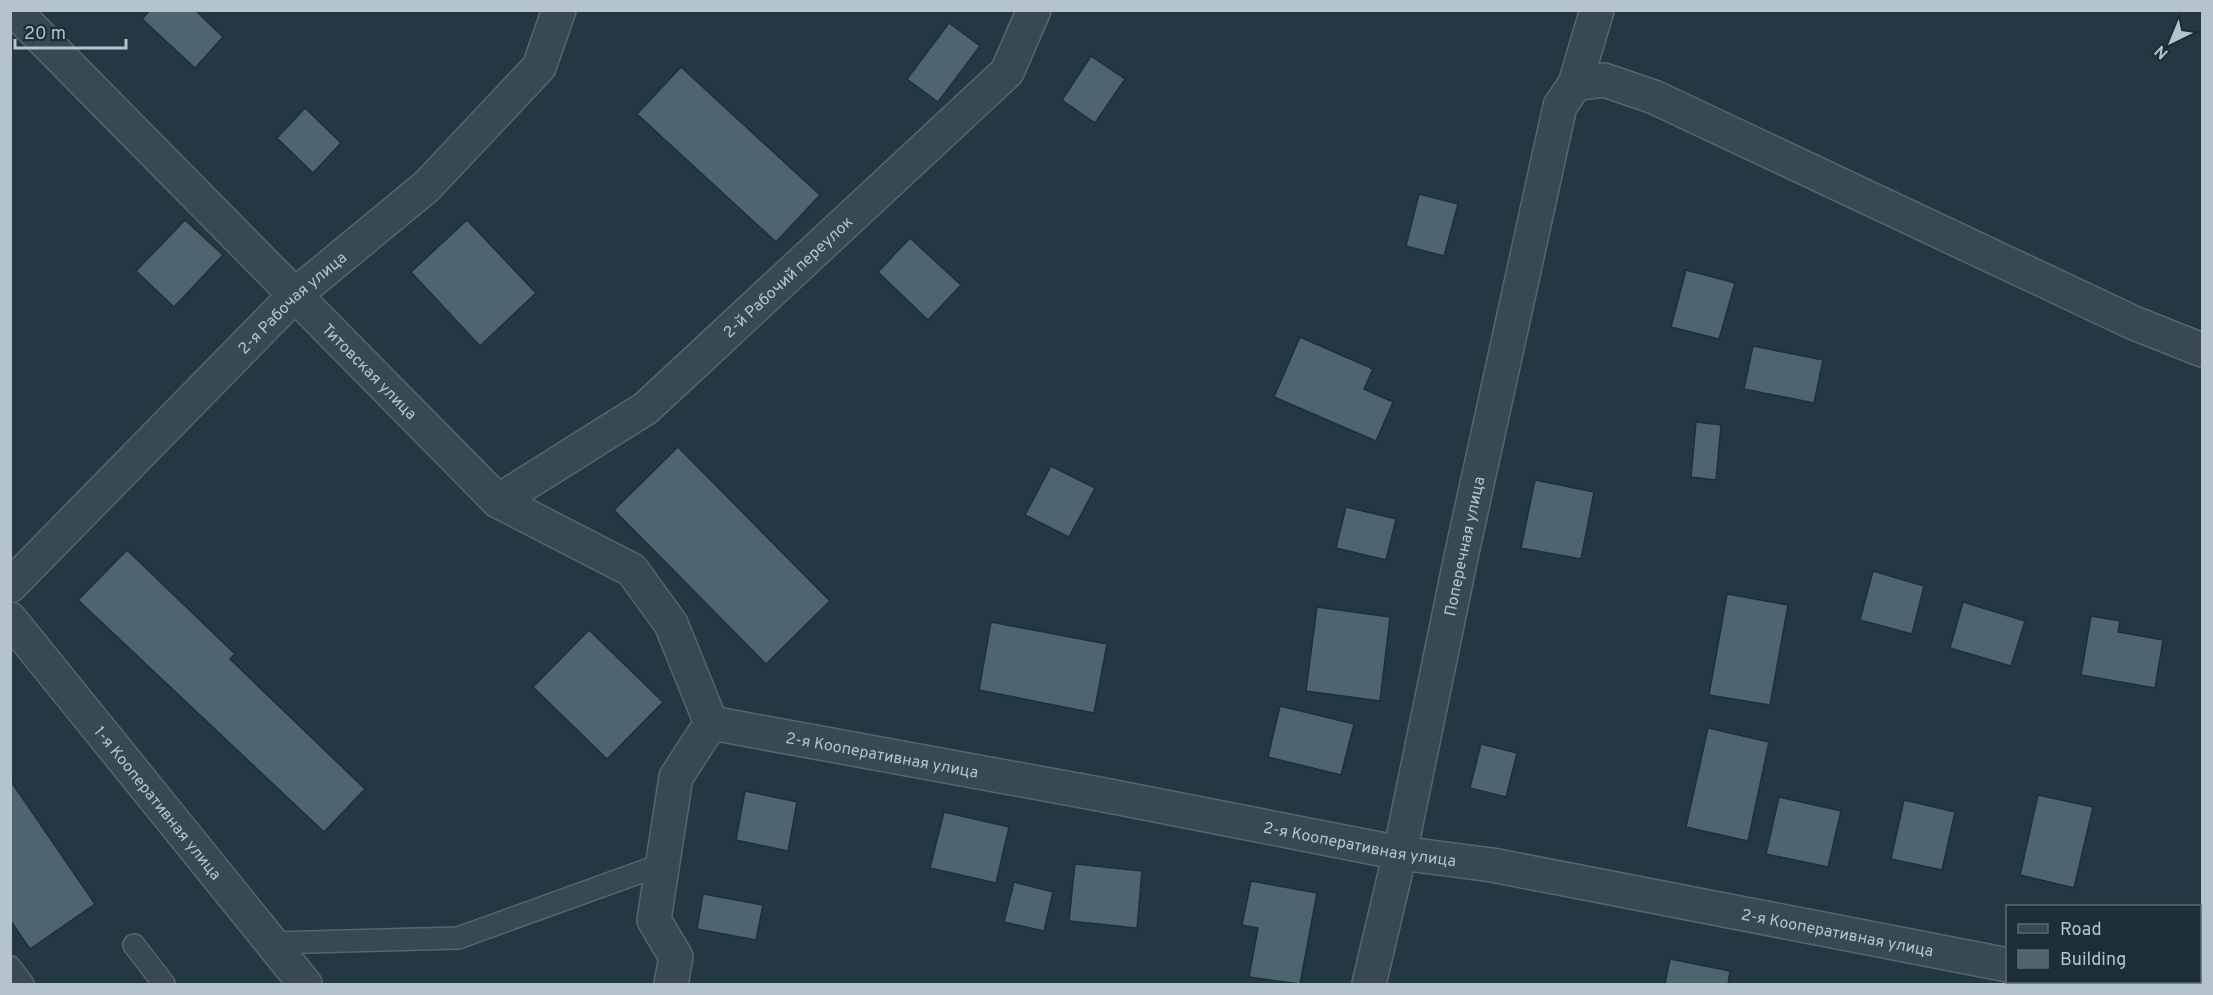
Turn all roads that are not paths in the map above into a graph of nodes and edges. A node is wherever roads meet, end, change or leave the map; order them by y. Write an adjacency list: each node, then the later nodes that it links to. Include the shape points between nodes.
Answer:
1 (14, 10): 6 (street, Титовская улица)
2 (559, 10): 6 (street, 2-я Рабочая улица, via 539,67 427,186)
3 (1034, 10): 8 (street, 2-й Рабочий переулок, via 1006,72 646,408)
4 (1597, 10): 5 (street, Поперечная улица)
5 (1567, 95): 7 (street, via 1604,80 1654,97 2134,323); 12 (street, Поперечная улица, via 1461,557)
6 (295, 295): 8 (street, Титовская улица); 9 (street, 2-я Рабочая улица)
7 (2202, 350)
8 (498, 501): 11 (street, Титовская улица, via 632,570 671,624)
9 (10, 586)
10 (10, 619): 14 (street, 1-я Кооперативная улица)
11 (711, 723): 12 (street, 2-я Кооперативная улица); 13 (street, via 675,777)
12 (1400, 854): 16 (street, 2-я Кооперативная улица, via 1492,865); 22 (street, Поперечная улица)
13 (663, 864): 14 (lane, via 458,938); 21 (street, via 654,920 676,957)
14 (271, 943): 20 (street, 1-я Кооперативная улица)
15 (134, 945): 19 (lane)
16 (2006, 964)
17 (10, 967): 18 (lane)
18 (23, 984)
19 (165, 984)
20 (305, 984)
21 (671, 984)
22 (1369, 984)

